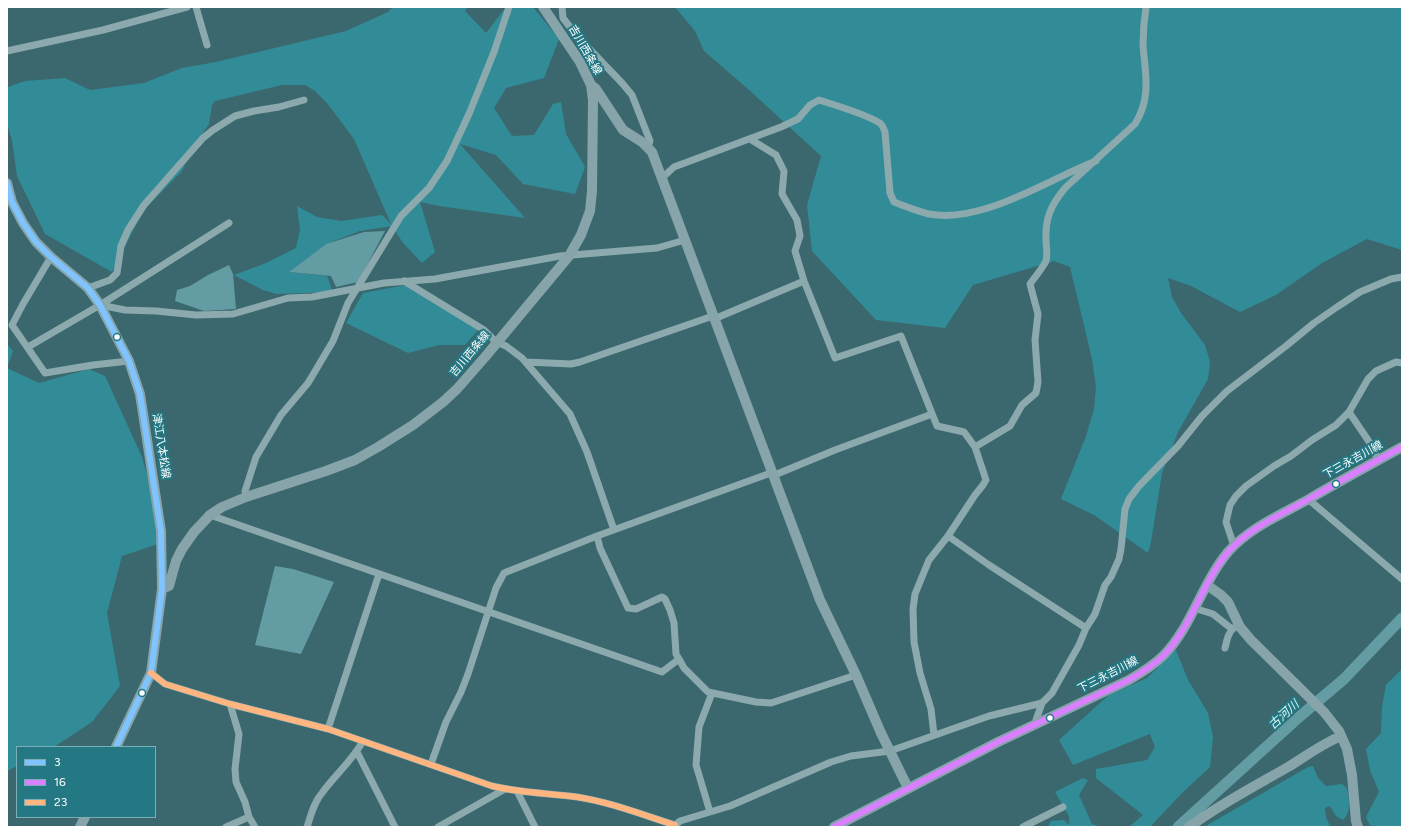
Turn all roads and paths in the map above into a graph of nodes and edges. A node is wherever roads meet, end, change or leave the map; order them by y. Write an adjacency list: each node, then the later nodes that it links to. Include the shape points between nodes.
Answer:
1 (188, 7): 8 (street, via 104,30)
2 (196, 7): 7 (street)
3 (509, 7): 23 (street, via 470,114 447,161 429,188 401,216)
4 (543, 7): 9 (main road, 吉川西条線, via 580,62)
5 (562, 7): 12 (street, via 564,18 577,36 632,95 650,141)
6 (1146, 7): 13 (street, via 1143,46 1147,75 1146,100 1136,124)
7 (207, 45)
8 (7, 51)
9 (591, 85): 12 (main road, via 623,130); 18 (main road, 吉川西条線, via 593,100 590,211)
10 (304, 100): 24 (street, via 235,116 203,138 144,205 128,230 117,273 110,280)
11 (750, 139): 13 (street, via 798,118 810,105 819,100 873,120 882,125 885,132 890,193 894,202 928,214 941,215 981,210 1015,198); 14 (street, via 674,167); 22 (street, via 776,155 784,171 782,194 797,220 800,236 795,251)
12 (648, 147): 14 (main road)
13 (1096, 161): 34 (street, via 1065,188 1055,200 1047,217 1046,260 1030,284 1038,314 1035,340 1038,382 1036,393 1022,405 1010,426)
14 (662, 178): 17 (main road)
15 (7, 183): 19 (main road, 津江八本松線, via 12,202 23,223 36,242)
16 (229, 223): 25 (street)
17 (685, 240): 18 (street, via 657,248); 26 (main road)
18 (569, 256): 21 (street, via 435,279); 27 (main road, 吉川西条線)
19 (51, 257): 24 (main road, 津江八本松線); 28 (street, via 12,325)
20 (1402, 277): 52 (street, via 1360,292 1337,307 1227,391 1202,416 1178,446 1128,499 1119,559 1095,614)
21 (404, 280): 23 (street); 27 (street, via 484,330)
22 (804, 281): 26 (street); 33 (street, via 835,358 901,336)
23 (359, 287): 25 (street, via 312,297 288,298 233,314 196,315 125,310); 38 (street, via 348,303 333,341 308,383 282,415 256,457 245,492)
24 (88, 288): 25 (main road, 津江八本松線)
25 (100, 305): 28 (street); 29 (main road, 津江八本松線)
26 (714, 317): 30 (street, via 580,362); 37 (main road)
27 (496, 342): 30 (street, via 506,346); 38 (main road, 吉川西条線, via 443,402 378,447 355,460 326,471)
28 (28, 347): 29 (street, via 45,373)
29 (128, 360): 48 (main road, 津江八本松線, via 140,394 152,466 161,531)
30 (526, 362): 41 (street, via 570,414 587,452)
31 (1402, 363): 32 (street, via 1396,362 1376,371 1368,379)
32 (1348, 412): 36 (street, via 1372,446); 44 (street, via 1336,425 1274,466 1236,496 1230,506 1226,522)
33 (932, 414): 34 (street, via 937,426 964,432); 37 (street)
34 (975, 447): 43 (street, via 986,480)
35 (1402, 447): 36 (main road, 下三永吉川線)
36 (1378, 460): 39 (main road, 下三永吉川線)
37 (772, 474): 41 (street); 56 (main road, via 820,600)
38 (246, 497): 40 (main road, 吉川西条線, via 222,506)
39 (1308, 499): 44 (main road, 下三永吉川線, via 1251,532); 46 (street)
40 (210, 515): 45 (street); 48 (main road, 吉川西条線, via 182,548 169,586)
41 (614, 530): 42 (street)
42 (597, 536): 50 (street, via 504,573); 54 (street, via 628,608 636,609 662,597 665,599 674,623 676,654)
43 (948, 536): 52 (street); 62 (street, via 929,560 913,609 914,642 931,709)
44 (1234, 546): 47 (main road, 下三永吉川線)
45 (379, 574): 50 (street); 61 (street)
46 (1402, 579)
47 (1207, 585): 49 (main road, 下三永吉川線); 51 (main road, via 1228,602)
48 (162, 590): 55 (main road, 津江八本松線)
49 (1194, 608): 51 (street, via 1213,614); 60 (main road, 下三永吉川線, via 1176,640 1146,670)
50 (488, 612): 54 (street, via 662,672); 68 (street, via 468,674 446,722)
51 (1236, 627): 53 (street, via 1227,637); 63 (main road, via 1313,700)
52 (1086, 628): 58 (street, via 1052,693)
53 (1225, 648)
54 (679, 659): 57 (street, via 684,668)
55 (152, 673): 59 (street, via 165,684); 65 (main road, 津江八本松線)
56 (856, 675): 57 (street, via 771,702 756,702); 66 (main road)
57 (712, 693): 73 (street, via 699,727 696,765)
58 (1042, 703): 60 (street); 62 (street, via 989,716)
59 (230, 704): 61 (street); 74 (street, via 239,734 236,782)
60 (1035, 724): 69 (main road, 下三永吉川線)
61 (328, 729): 64 (street)
62 (934, 735): 66 (street)
63 (1341, 736): 86 (main road, via 1326,742); 87 (main road, via 1347,749 1352,774)
64 (363, 742): 67 (street); 68 (street)
65 (116, 746)
66 (890, 751): 69 (main road); 73 (street, via 851,756 830,762 730,806)
67 (357, 752): 81 (street, via 321,793); 82 (street)
68 (431, 764): 70 (street)
69 (908, 788): 77 (main road, 下三永吉川線)
70 (505, 790): 71 (street); 83 (street)
71 (517, 791): 76 (street, via 600,802); 84 (street)
72 (1063, 807): 85 (street)
73 (710, 812): 76 (street, via 680,821)
74 (249, 817): 79 (street); 80 (street)
75 (85, 818): 78 (main road)
76 (674, 826)
77 (837, 826)
78 (80, 827)
79 (226, 827)
80 (255, 827)
81 (307, 827)
82 (396, 827)
83 (438, 827)
84 (536, 827)
85 (1023, 827)
86 (1189, 827)
87 (1358, 827)

